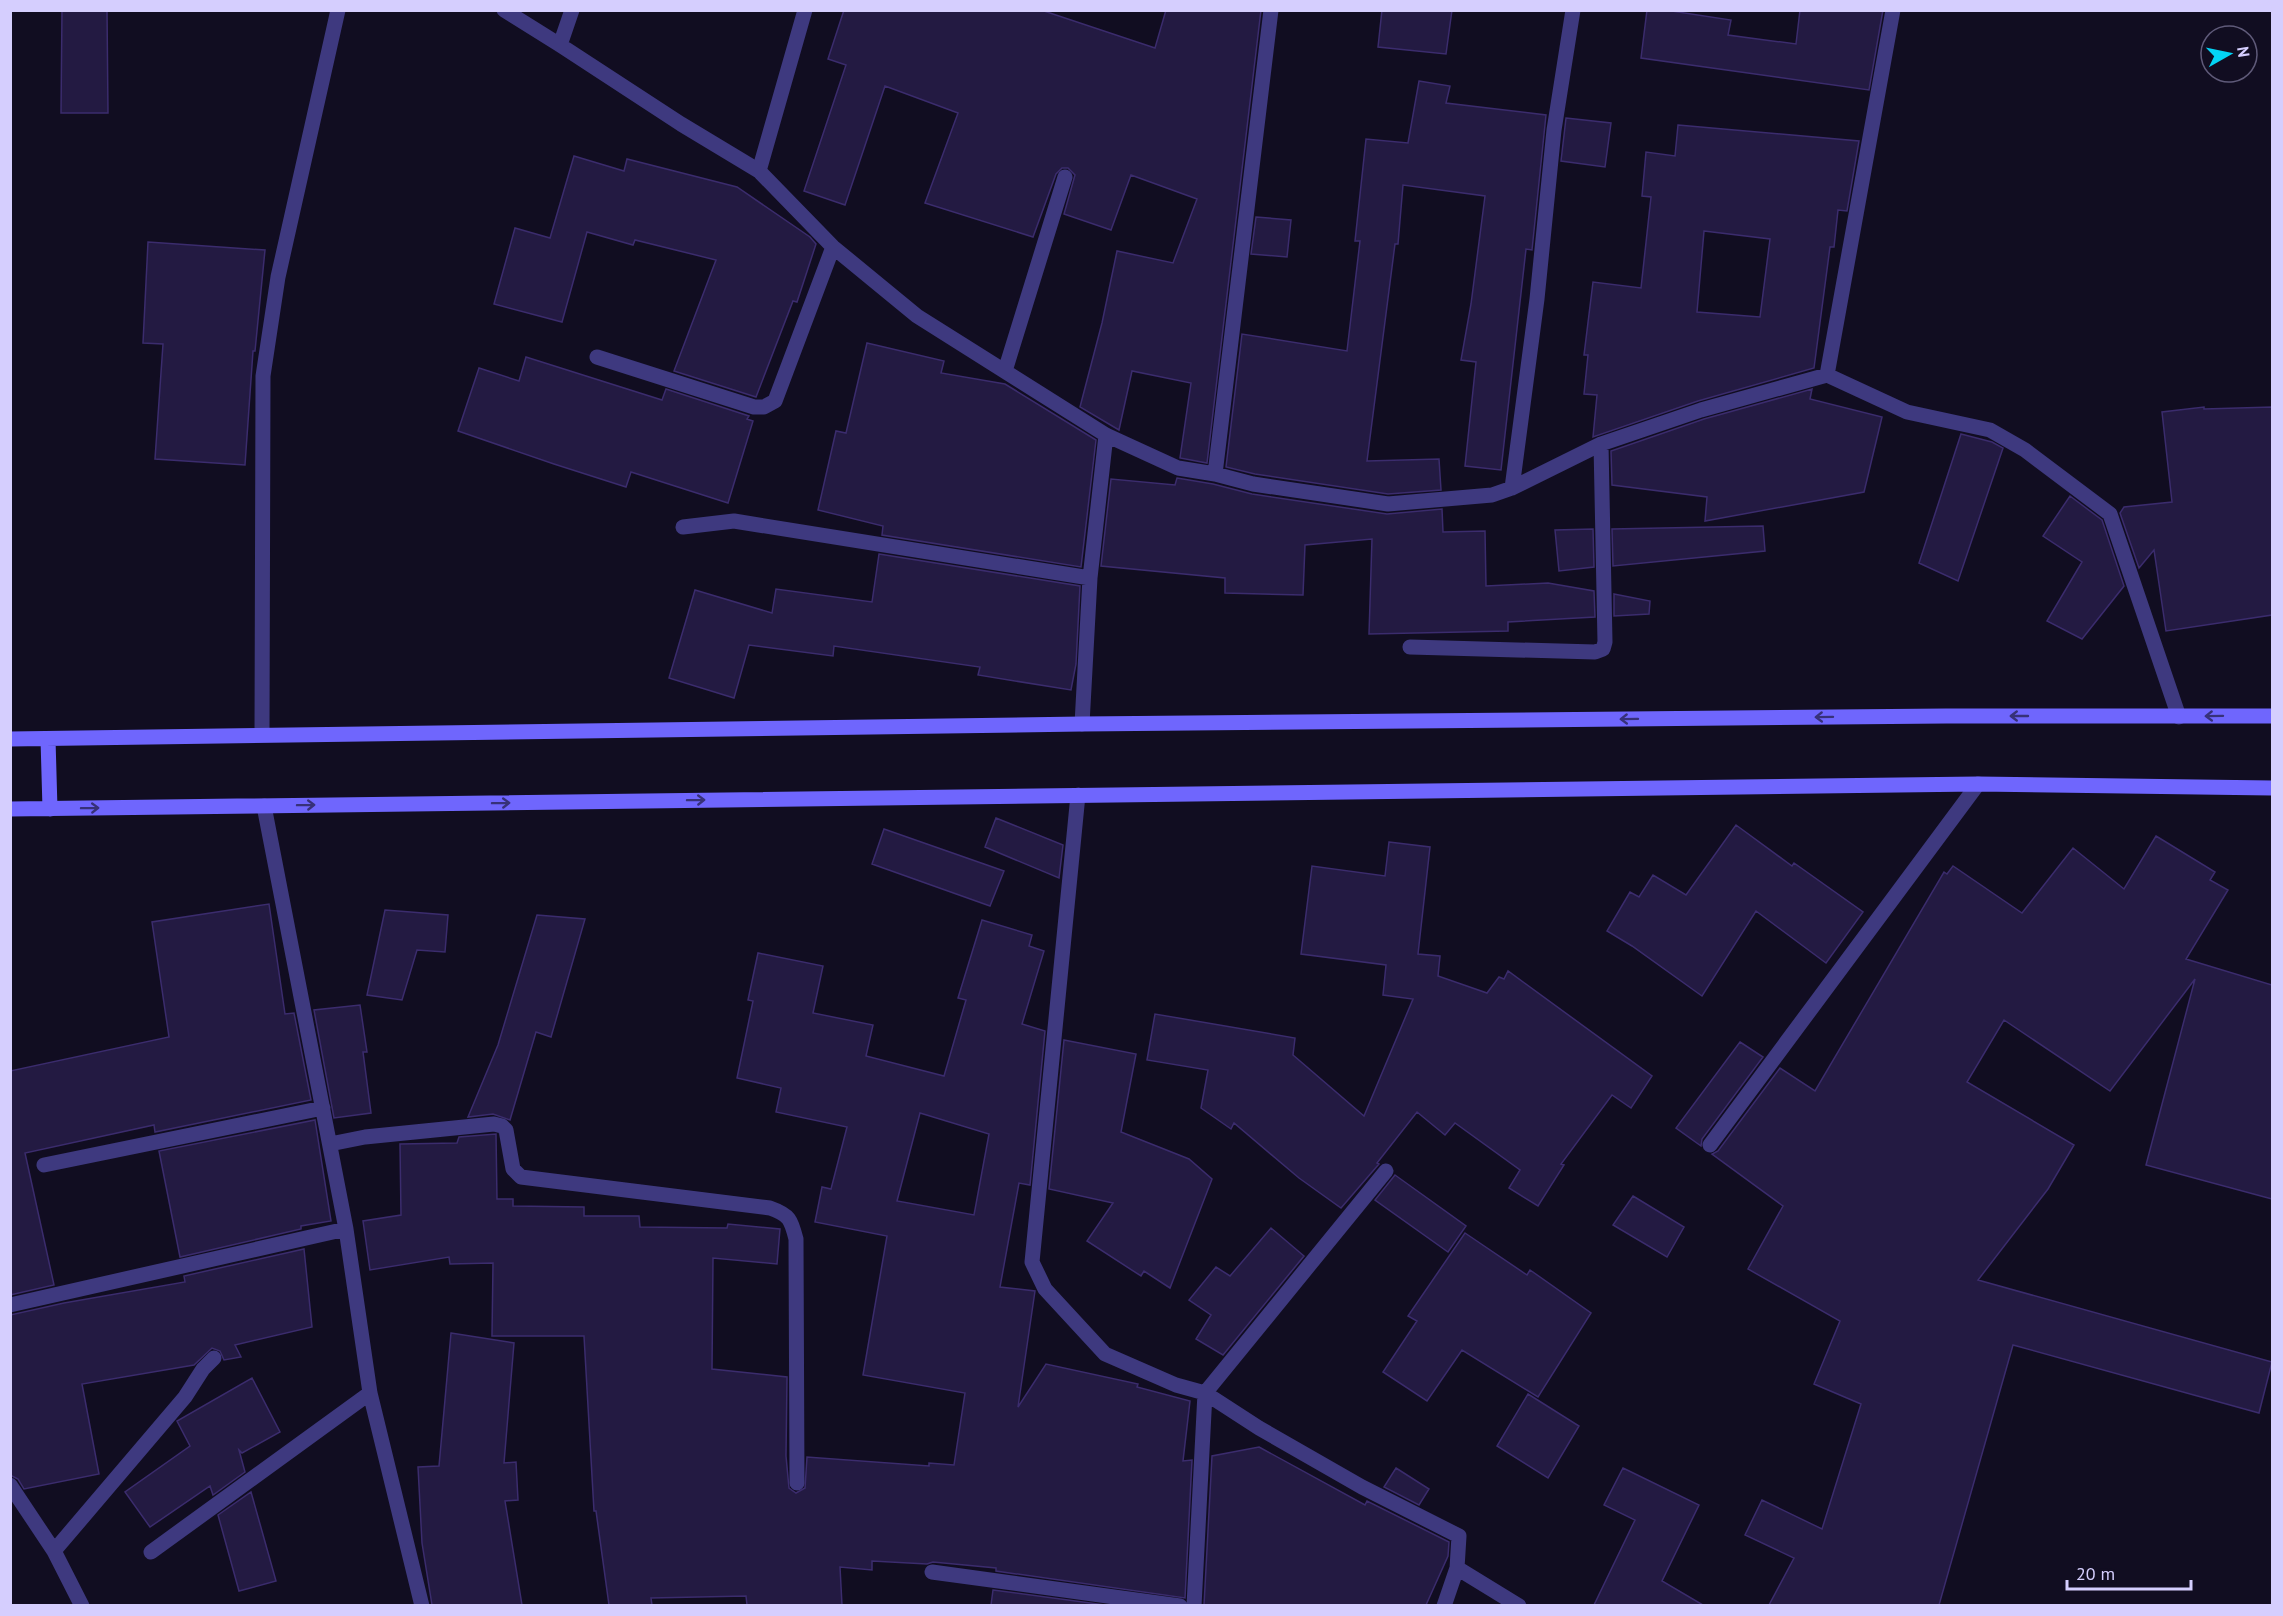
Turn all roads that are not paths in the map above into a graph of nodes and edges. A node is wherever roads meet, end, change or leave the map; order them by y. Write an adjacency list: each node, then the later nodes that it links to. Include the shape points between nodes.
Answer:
1 (338, 10): 25 (street, via 278,277 263,376)
2 (504, 10): 8 (street)
3 (572, 10): 8 (street)
4 (805, 10): 9 (street)
5 (1271, 10): 17 (street)
6 (1573, 10): 18 (street, via 1554,130)
7 (1893, 10): 14 (street)
8 (561, 45): 9 (street)
9 (759, 171): 11 (street)
10 (1065, 177): 13 (street)
11 (833, 247): 12 (street, via 775,401 764,407); 13 (street, via 917,316)
12 (597, 357)
13 (1005, 371): 15 (street)
14 (1827, 375): 16 (street, via 1701,410); 23 (street, via 1907,412 1990,430 2025,450 2110,514)
15 (1106, 435): 17 (street, via 1178,468); 20 (street)
16 (1601, 444): 18 (street); 21 (street, via 1603,649 1594,652)
17 (1215, 474): 18 (street, via 1254,484 1388,504 1492,495)
18 (1512, 488)
19 (683, 527): 20 (street, via 734,521)
20 (1090, 578): 24 (street)
21 (1410, 647)
22 (2272, 716): 23 (main road, one-way to 23)
23 (2179, 717): 24 (main road, one-way to 24)
24 (1082, 724): 25 (main road)
25 (262, 734): 26 (main road)
26 (48, 738): 27 (main road); 33 (main road)
27 (10, 739)
28 (1978, 784): 29 (main road); 30 (main road); 36 (street)
29 (2272, 788)
30 (1078, 795): 31 (main road, one-way to 30); 43 (street, via 1032,1262 1045,1289 1105,1354 1176,1385)
31 (264, 806): 33 (main road, one-way to 31); 34 (street)
32 (10, 808): 33 (main road)
33 (50, 809)
34 (323, 1108): 35 (street); 37 (street)
35 (330, 1144): 39 (street); 44 (street, via 494,1124 506,1130 513,1169 521,1177 785,1213 796,1239)
36 (1710, 1145)
37 (44, 1165)
38 (1386, 1171): 43 (street)
39 (346, 1229): 40 (street); 42 (street)
40 (10, 1305)
41 (214, 1358): 46 (street)
42 (370, 1393): 47 (street); 51 (street)
43 (1205, 1393): 48 (street, via 1362,1487 1459,1536); 53 (street)
44 (797, 1483)
45 (10, 1485): 46 (street)
46 (54, 1551): 50 (street)
47 (151, 1552)
48 (1457, 1568): 54 (street); 55 (street)
49 (932, 1572): 52 (street)
50 (82, 1605)
51 (422, 1605)
52 (1180, 1605)
53 (1194, 1605)
54 (1444, 1605)
55 (1519, 1605)

